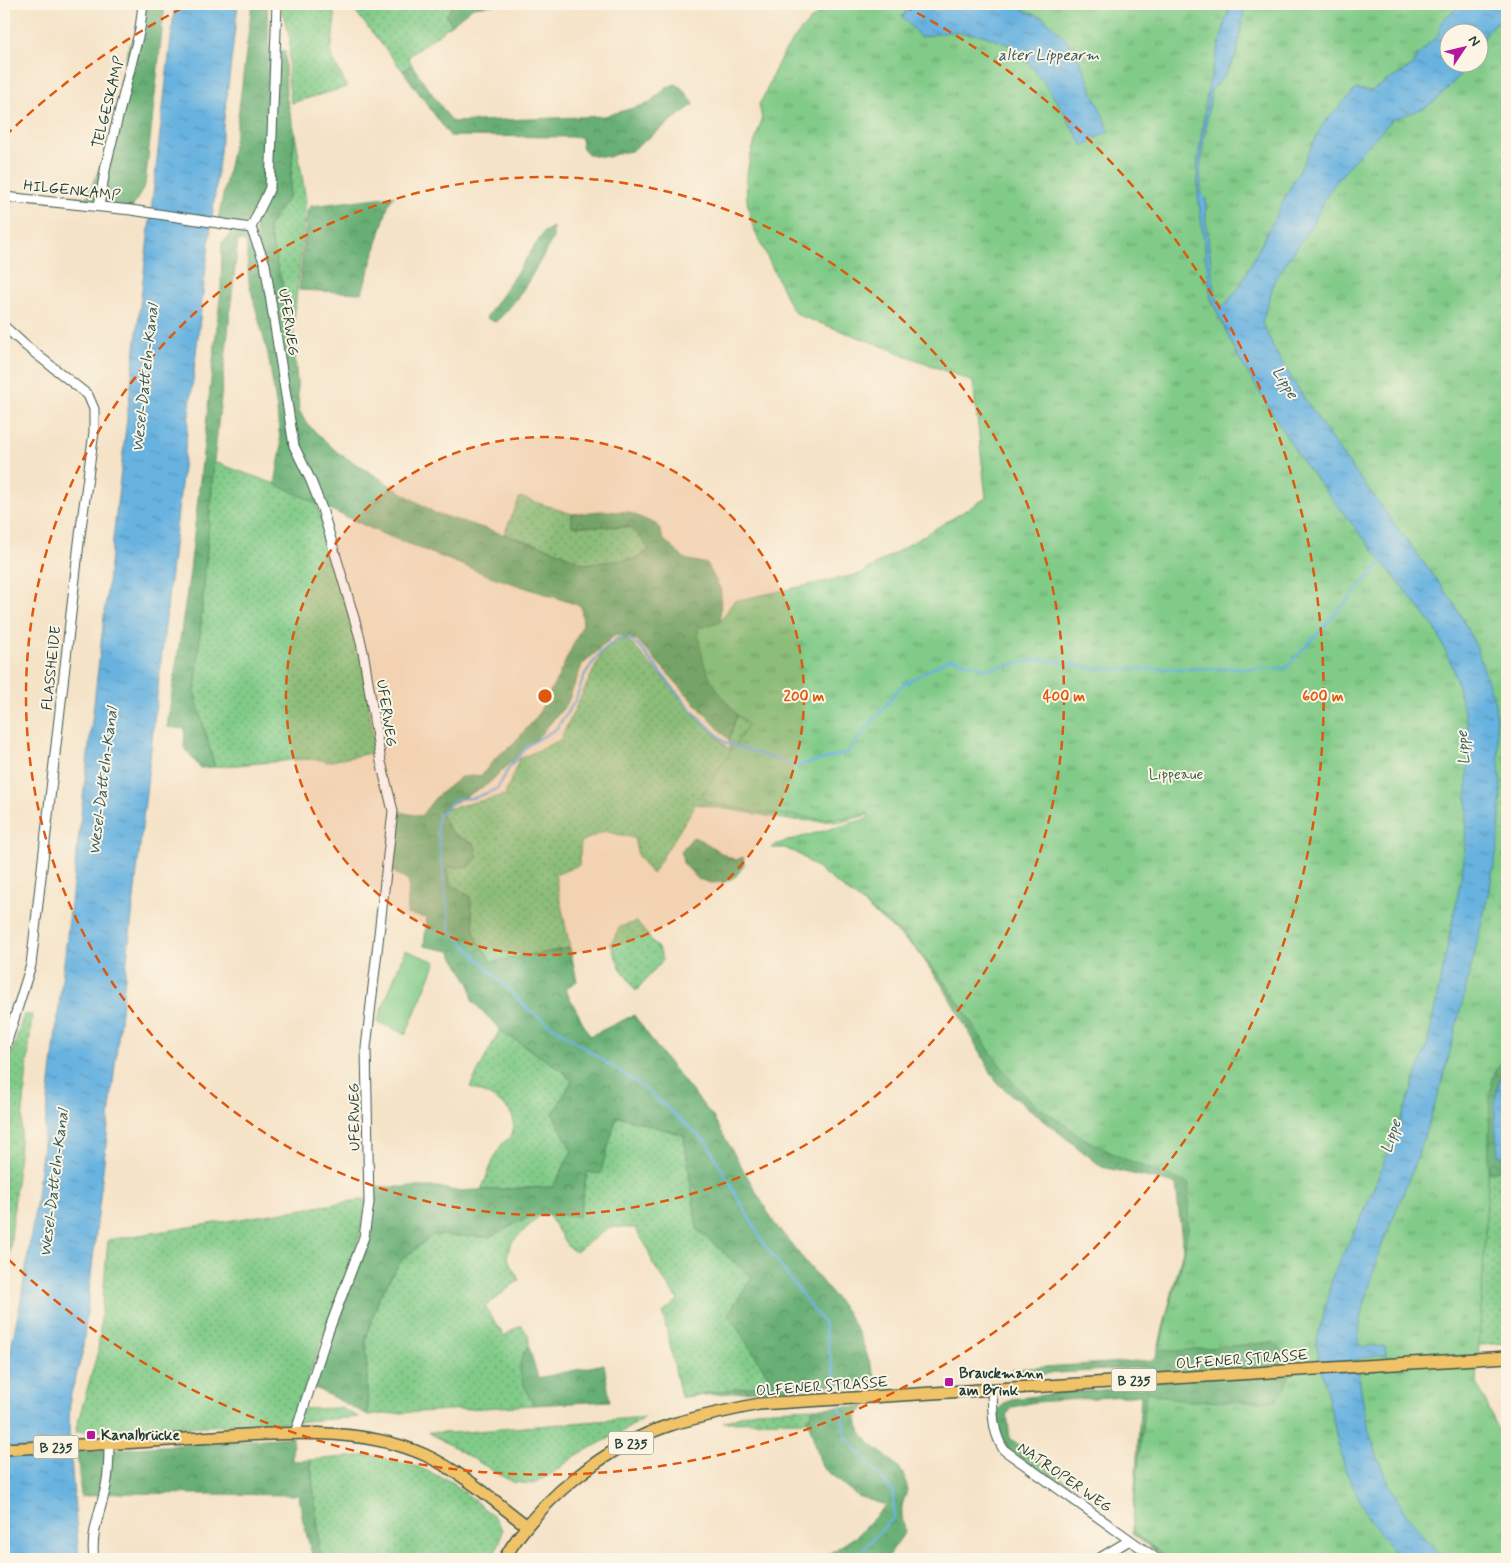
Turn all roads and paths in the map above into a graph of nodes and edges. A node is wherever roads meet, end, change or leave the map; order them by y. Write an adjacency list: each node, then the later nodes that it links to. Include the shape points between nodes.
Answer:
1 (143, 4): 4 (street, TELGESKAMP)
2 (277, 4): 5 (street, via 270,187)
3 (4, 198): 4 (street, HILGENKAMP)
4 (99, 206): 5 (street, HILGENKAMP)
5 (251, 228): 10 (street, UFERWEG, via 265,264 294,446 322,509 360,638 380,762 393,811 366,1048 370,1203 364,1237 321,1353)
6 (4, 326): 7 (street, FLASSHEIDE, via 88,395 94,409 94,432 31,965)
7 (4, 1051)
8 (1507, 1357): 9 (main road, OLFENER STRASSE / B 235)
9 (992, 1390): 13 (main road, OLFENER STRASSE / B 235, via 780,1402 672,1424 586,1470 565,1485); 14 (street, NATROPER WEG, via 994,1428 1004,1450)
10 (296, 1434): 11 (main road, B 235); 13 (main road, B 235, via 352,1436 399,1445 424,1454 452,1469)
11 (109, 1444): 12 (main road, B 235); 15 (street, via 106,1487 94,1535)
12 (4, 1449)
13 (527, 1526): 16 (main road, OLFENER STRASSE)
14 (1130, 1540): 17 (street); 18 (street, NATROPER WEG)
15 (94, 1559)
16 (504, 1559)
17 (1098, 1559)
18 (1157, 1559)

